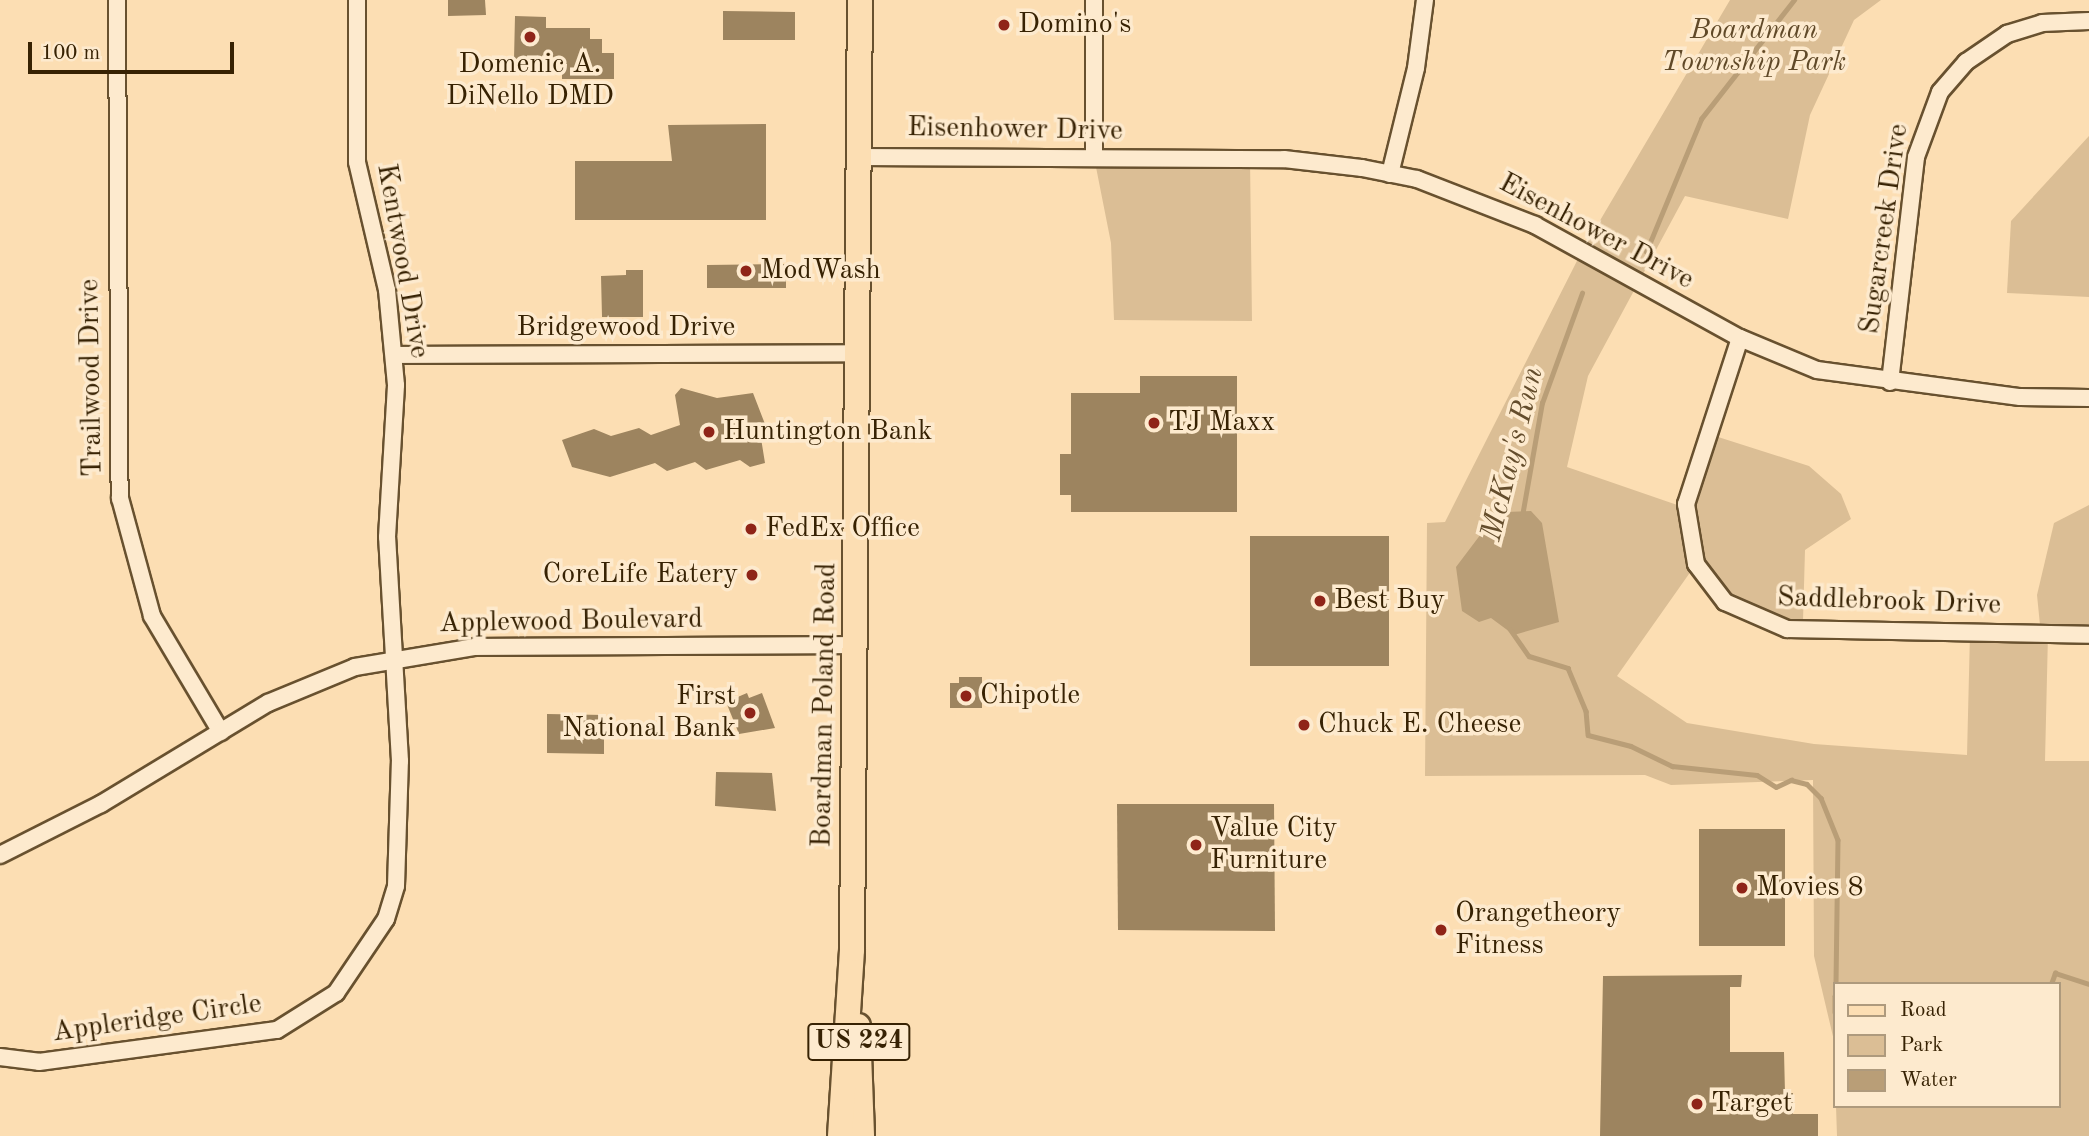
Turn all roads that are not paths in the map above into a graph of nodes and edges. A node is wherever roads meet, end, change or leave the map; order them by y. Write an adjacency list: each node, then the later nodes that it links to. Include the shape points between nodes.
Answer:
1 (117, 0): 18 (street, Trailwood Drive, via 120,498 152,616)
2 (357, 0): 12 (street, Kentwood Drive, via 357,162)
3 (860, 0): 7 (main road, Boardman Poland Road / US 224)
4 (1094, 0): 8 (street)
5 (1425, 0): 9 (street, via 1416,68)
6 (2089, 21): 13 (street, Sugarcreek Drive, via 2042,23 2007,34 1965,62 1940,92 1916,157)
7 (859, 157): 8 (street, Eisenhower Drive); 11 (main road, Boardman Poland Road / US 224)
8 (1094, 157): 9 (street, Eisenhower Drive, via 1284,159)
9 (1390, 174): 10 (street, Eisenhower Drive, via 1535,225)
10 (1740, 338): 13 (street, Eisenhower Drive, via 1817,370); 15 (street, Saddlebrook Drive, via 1686,504 1696,564 1725,602 1787,629)
11 (858, 353): 12 (street, Bridgewood Drive); 16 (main road, Boardman Poland Road / US 224)
12 (394, 355): 17 (street, Kentwood Drive, via 387,537)
13 (1890, 382): 14 (street, Eisenhower Drive, via 2020,397)
14 (2089, 398)
15 (2089, 635)
16 (856, 645): 17 (street, Applewood Boulevard, via 475,647); 20 (main road, Boardman Poland Road / US 224)
17 (395, 657): 18 (street, Applewood Boulevard, via 308,684); 21 (street, Appleridge Circle, via 396,886 376,939 336,993 276,1030 232,1041 39,1062)
18 (221, 733): 19 (street, Applewood Boulevard, via 101,804)
19 (0, 855)
20 (852, 949): 22 (main road, Boardman Poland Road / US 224); 23 (main road, Boardman Poland Road / US 224)
21 (0, 1057)
22 (840, 1136)
23 (862, 1136)

